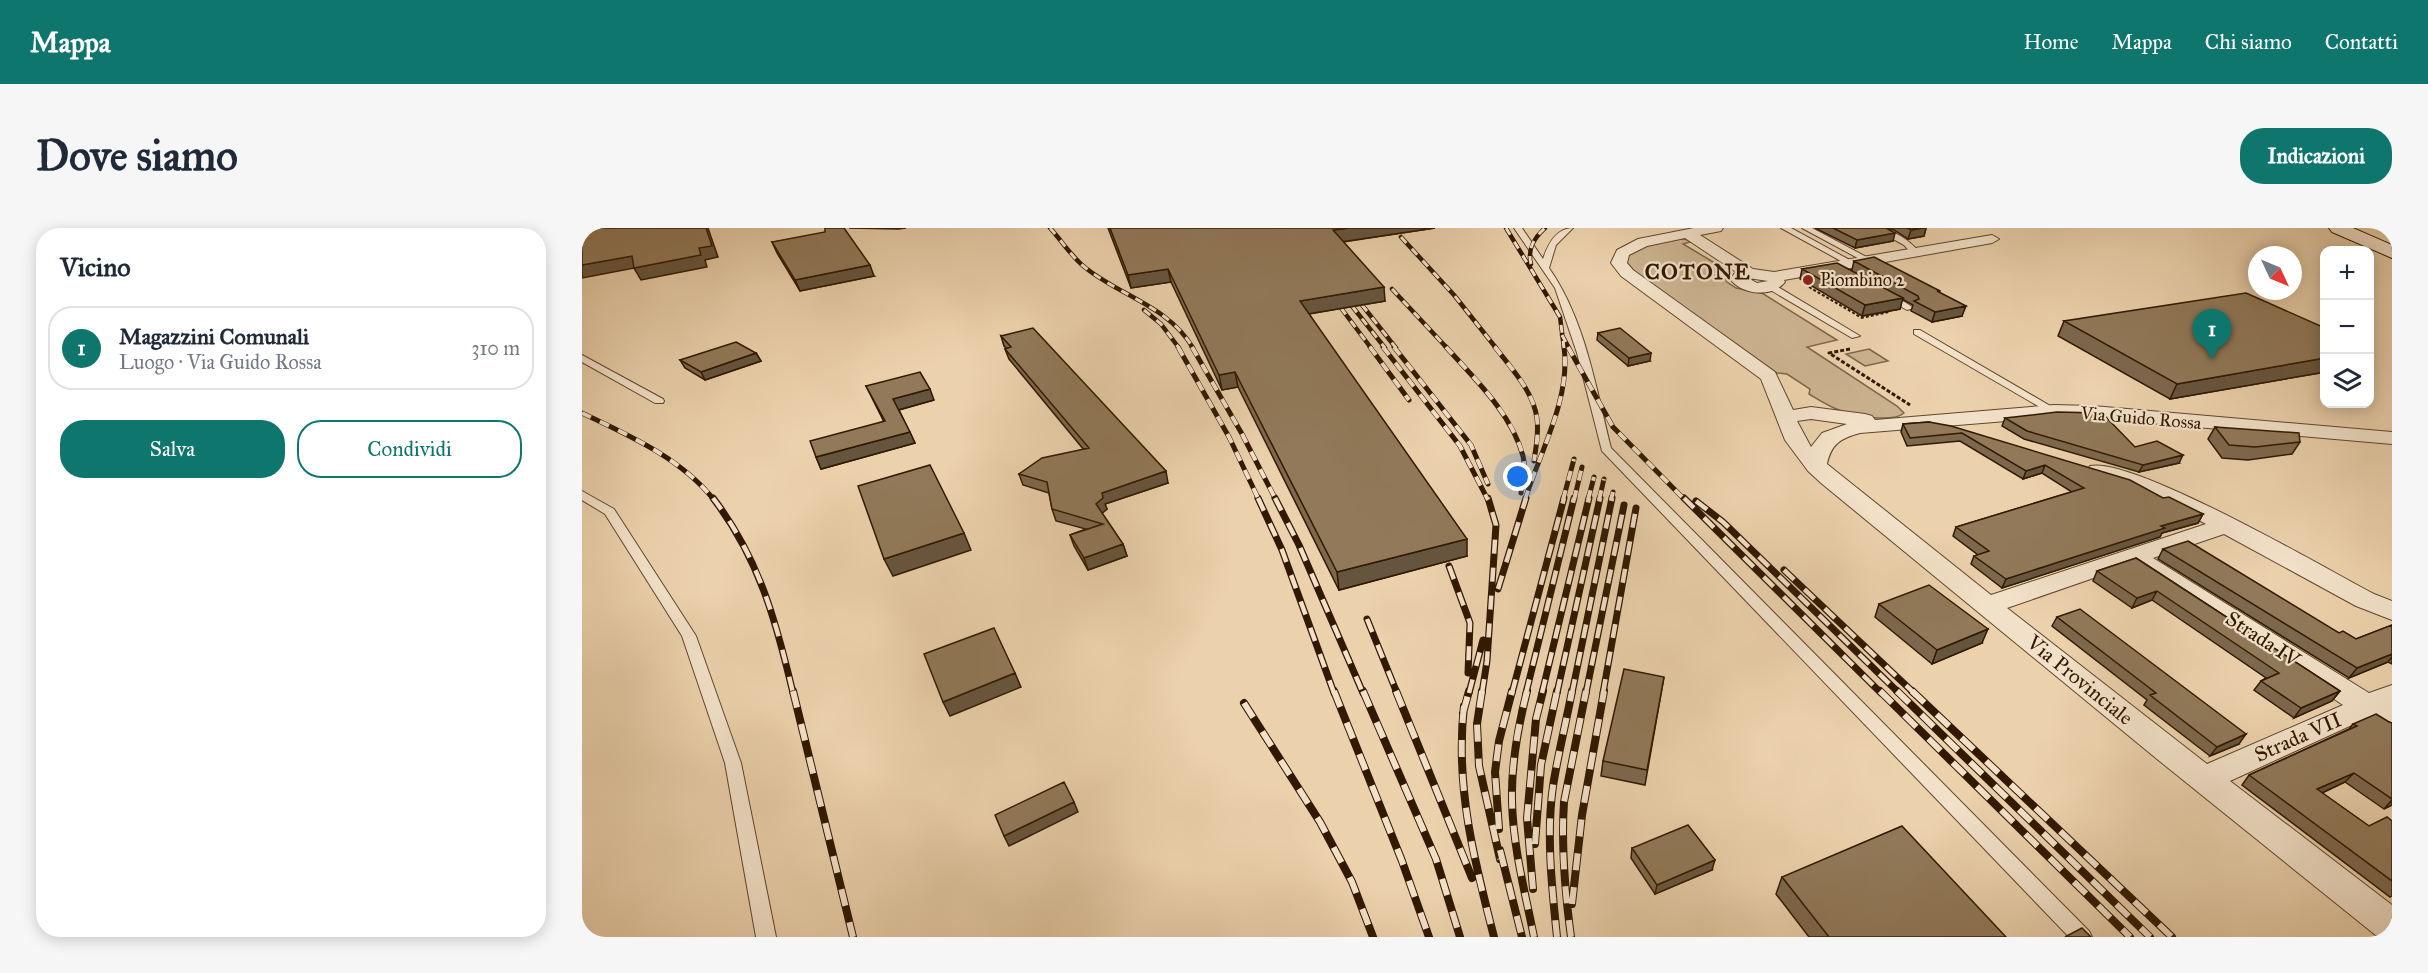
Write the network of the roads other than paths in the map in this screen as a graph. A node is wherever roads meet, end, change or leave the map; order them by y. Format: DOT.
graph roads {
  1 [pos="1518,228"];
  2 [pos="1569,228"];
  3 [pos="1716,228"];
  4 [pos="1785,228"];
  5 [pos="1806,228"];
  6 [pos="1877,228"];
  7 [pos="2338,228"];
  8 [pos="2354,228"];
  9 [pos="2363,228"];
  10 [pos="1686,233"];
  11 [pos="1992,239"];
  12 [pos="2392,244"];
  13 [pos="2392,252"];
  14 [pos="1916,253"];
  15 [pos="1870,261"];
  16 [pos="1545,268"];
  17 [pos="1844,268"];
  18 [pos="1772,282"];
  19 [pos="1882,293"];
  20 [pos="1910,308"];
  21 [pos="1917,332"];
  22 [pos="1855,336"];
  23 [pos="582,358"];
  24 [pos="1767,376"];
  25 [pos="659,401"];
  26 [pos="2054,411"];
  27 [pos="1786,417"];
  28 [pos="1946,420"];
  29 [pos="1853,422"];
  30 [pos="2392,438"];
  31 [pos="1992,440"];
  32 [pos="2080,465"];
  33 [pos="1816,466"];
  34 [pos="582,495"];
  35 [pos="2226,525"];
  36 [pos="2133,556"];
  37 [pos="1988,605"];
  38 [pos="2392,611"];
  39 [pos="2380,701"];
  40 [pos="2392,722"];
  41 [pos="2204,779"];
  42 [pos="2392,926"];
  43 [pos="766,937"];
  44 [pos="2082,937"];
  1 -- 16 [label="lane"];
  2 -- 16 [label="lane"];
  3 -- 10 [label="street"];
  4 -- 17 [label="lane"];
  5 -- 15 [label="lane"];
  6 -- 14 [label="lane"];
  7 -- 13 [label="main road"];
  8 -- 12 [label="main road"];
  9 -- 12 [label="main road"];
  10 -- 18 [label="street"];
  10 -- 24 [label="street, Via Guido Rossa"];
  11 -- 14 [label="street"];
  14 -- 15 [label="street"];
  15 -- 17 [label="street"];
  16 -- 44 [label="lane"];
  17 -- 18 [label="street"];
  18 -- 22 [label="lane"];
  19 -- 20 [label="lane"];
  21 -- 26 [label="lane"];
  23 -- 25 [label="lane"];
  24 -- 27 [label="street, Via Provinciale"];
  24 -- 29 [label="street, Via Guido Rossa"];
  26 -- 28 [label="street, Via Guido Rossa"];
  26 -- 30 [label="street, Via Guido Rossa"];
  27 -- 29 [label="street, Via Guido Rossa"];
  27 -- 33 [label="street, Via Provinciale"];
  28 -- 29 [label="street, Via Guido Rossa"];
  28 -- 31 [label="street"];
  29 -- 33 [label="street, Via Guido Rossa"];
  32 -- 35 [label="street"];
  33 -- 37 [label="street, Via Provinciale"];
  34 -- 43 [label="lane"];
  35 -- 36 [label="street"];
  35 -- 38 [label="street"];
  36 -- 37 [label="street"];
  36 -- 39 [label="street, Strada IV"];
  37 -- 41 [label="street, Via Provinciale"];
  39 -- 40 [label="street, Strada IV"];
  39 -- 41 [label="street, Strada VII"];
  41 -- 42 [label="street, Via Provinciale"];
}
